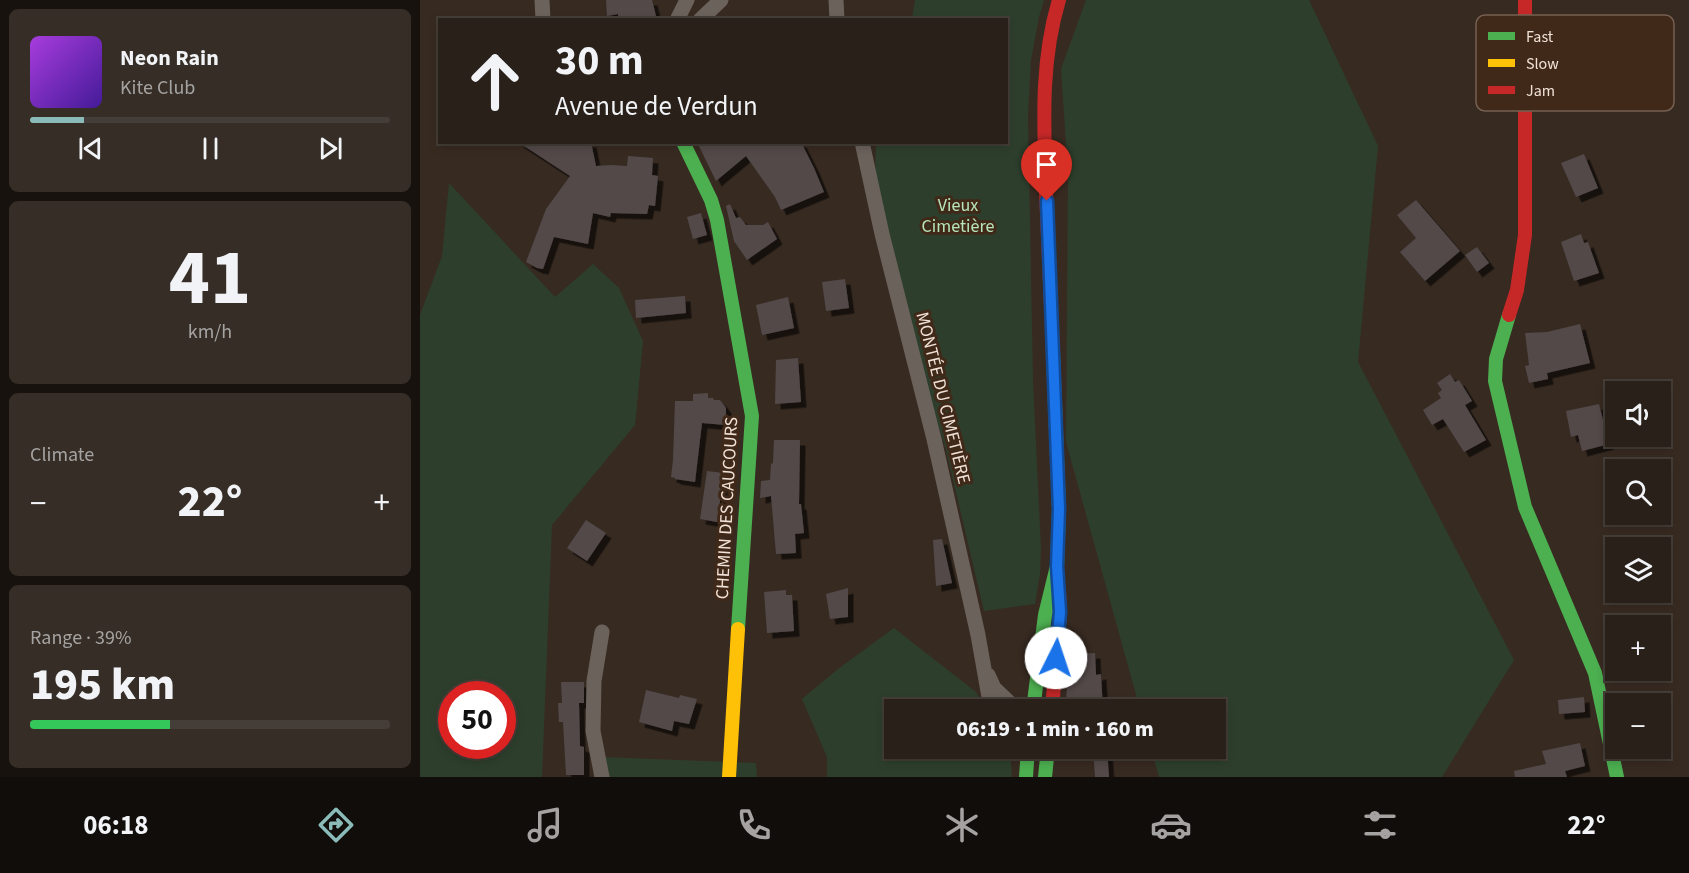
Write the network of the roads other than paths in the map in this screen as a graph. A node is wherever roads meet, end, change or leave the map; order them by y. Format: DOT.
graph roads {
  1 [pos="542,0"];
  2 [pos="687,0"];
  3 [pos="722,0"];
  4 [pos="836,0"];
  5 [pos="1059,0"];
  6 [pos="1525,0"];
  7 [pos="1525,15"];
  8 [pos="543,18"];
  9 [pos="677,18"];
  10 [pos="702,18"];
  11 [pos="837,18"];
  12 [pos="1526,111"];
  13 [pos="684,144"];
  14 [pos="862,144"];
  15 [pos="1057,566"];
  16 [pos="602,632"];
  17 [pos="983,664"];
  18 [pos="1055,681"];
  19 [pos="989,699"];
  20 [pos="1006,699"];
  21 [pos="1034,699"];
  22 [pos="1048,699"];
  23 [pos="1053,699"];
  24 [pos="1027,759"];
  25 [pos="1038,759"];
  26 [pos="1047,759"];
  27 [pos="602,777"];
  28 [pos="729,777"];
  29 [pos="1026,777"];
  30 [pos="1039,777"];
  31 [pos="1045,777"];
  32 [pos="1617,777"];
  1 -- 8 [label="street"];
  2 -- 9 [label="street"];
  3 -- 10 [label="street"];
  4 -- 11 [label="street"];
  5 -- 15 [label="street"];
  6 -- 7 [label="street"];
  12 -- 32 [label="street"];
  13 -- 28 [label="street, CHEMIN DES CAUCOURS"];
  14 -- 17 [label="street, MONTÉE DU CIMETIÈRE"];
  15 -- 18 [label="street"];
  15 -- 21 [label="street"];
  16 -- 27 [label="street"];
  17 -- 19 [label="street, MONTÉE DU CIMETIÈRE"];
  17 -- 20 [label="street, MONTÉE DU CIMETIÈRE"];
  18 -- 22 [label="street"];
  18 -- 23 [label="street"];
  24 -- 29 [label="street"];
  25 -- 30 [label="street"];
  26 -- 31 [label="street"];
}
